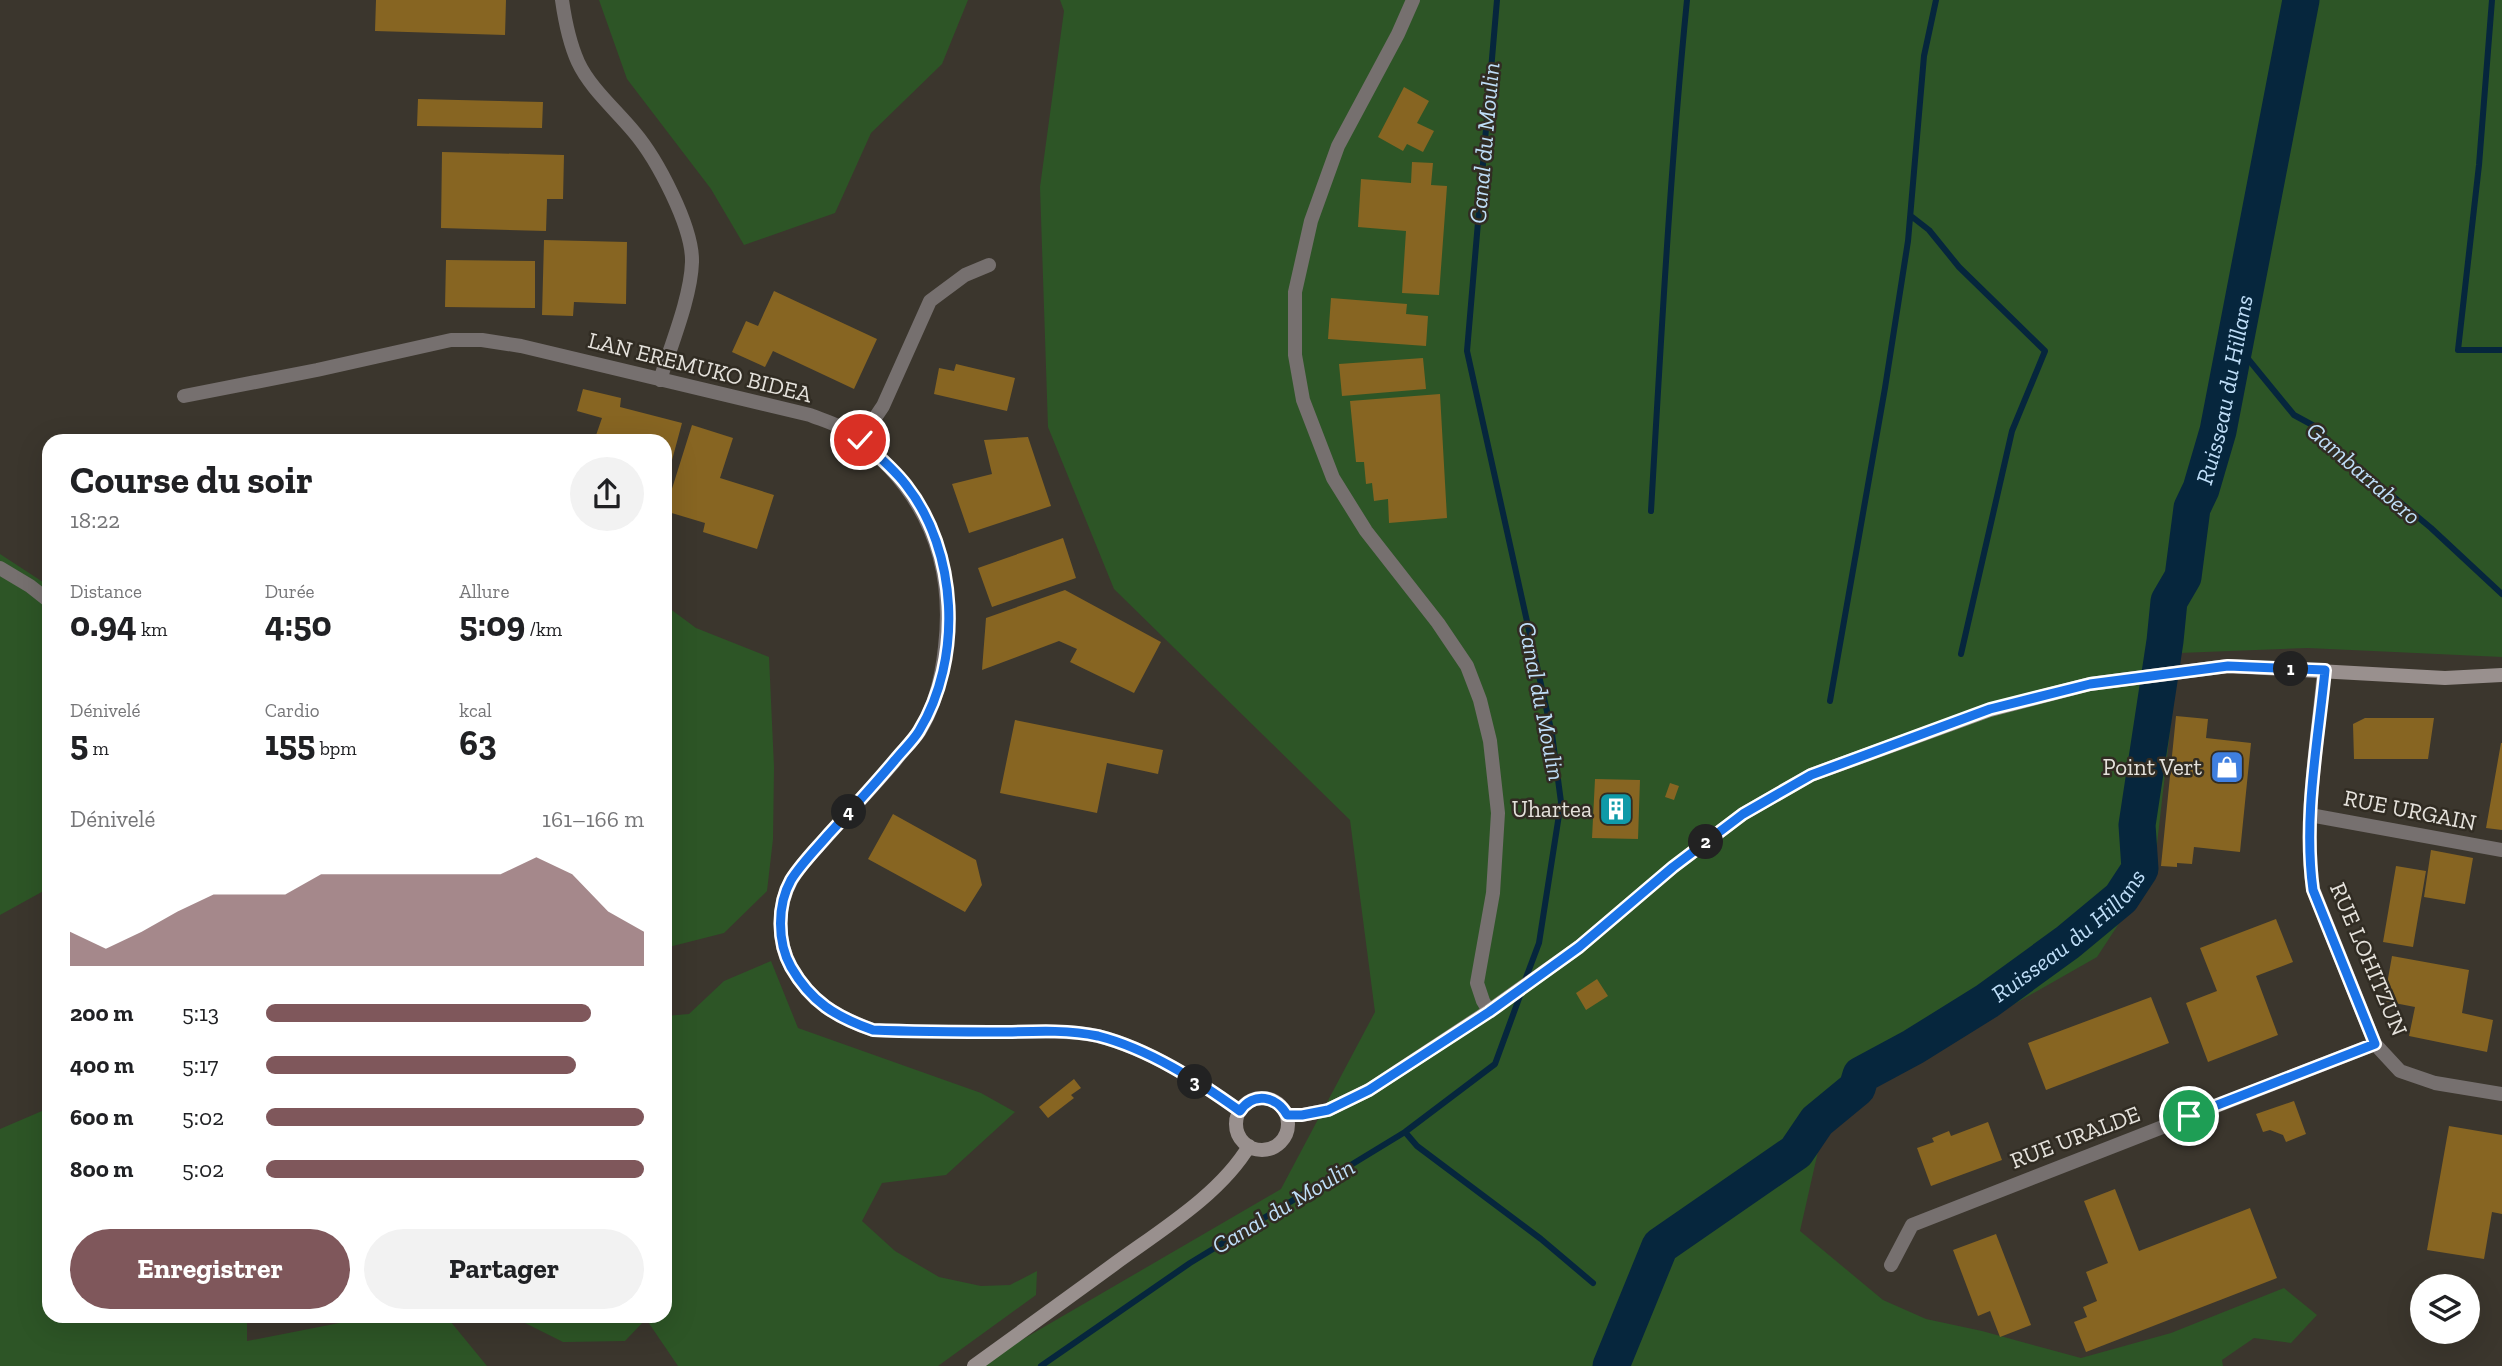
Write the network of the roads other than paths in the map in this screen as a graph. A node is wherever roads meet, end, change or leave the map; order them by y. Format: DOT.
graph roads {
  1 [pos="562,0"];
  2 [pos="1413,0"];
  3 [pos="989,265"];
  4 [pos="660,380"];
  5 [pos="184,396"];
  6 [pos="860,440"];
  7 [pos="0,568"];
  8 [pos="42,595"];
  9 [pos="2325,670"];
  10 [pos="2502,675"];
  11 [pos="2310,815"];
  12 [pos="2502,850"];
  13 [pos="1489,1012"];
  14 [pos="2375,1044"];
  15 [pos="2502,1094"];
  16 [pos="1240,1111"];
  17 [pos="1287,1115"];
  18 [pos="1249,1146"];
  19 [pos="1891,1265"];
  20 [pos="974,1366"];
  1 -- 4 [label="street"];
  2 -- 13 [label="street"];
  3 -- 6 [label="street"];
  4 -- 5 [label="street, LAN EREMUKO BIDEA"];
  4 -- 6 [label="street, LAN EREMUKO BIDEA"];
  6 -- 16 [label="street, LAN EREMUKO BIDEA"];
  7 -- 8 [label="street"];
  9 -- 10 [label="street"];
  9 -- 11 [label="street, RUE LOHITZUN"];
  9 -- 13 [label="street"];
  11 -- 12 [label="street, RUE URGAIN"];
  11 -- 14 [label="street, RUE LOHITZUN"];
  13 -- 17 [label="street"];
  14 -- 15 [label="street, RUE LOHITZUN"];
  14 -- 19 [label="street, RUE URALDE"];
  16 -- 17 [label="street"];
  16 -- 18 [label="street"];
  17 -- 18 [label="street"];
  18 -- 20 [label="street"];
}
